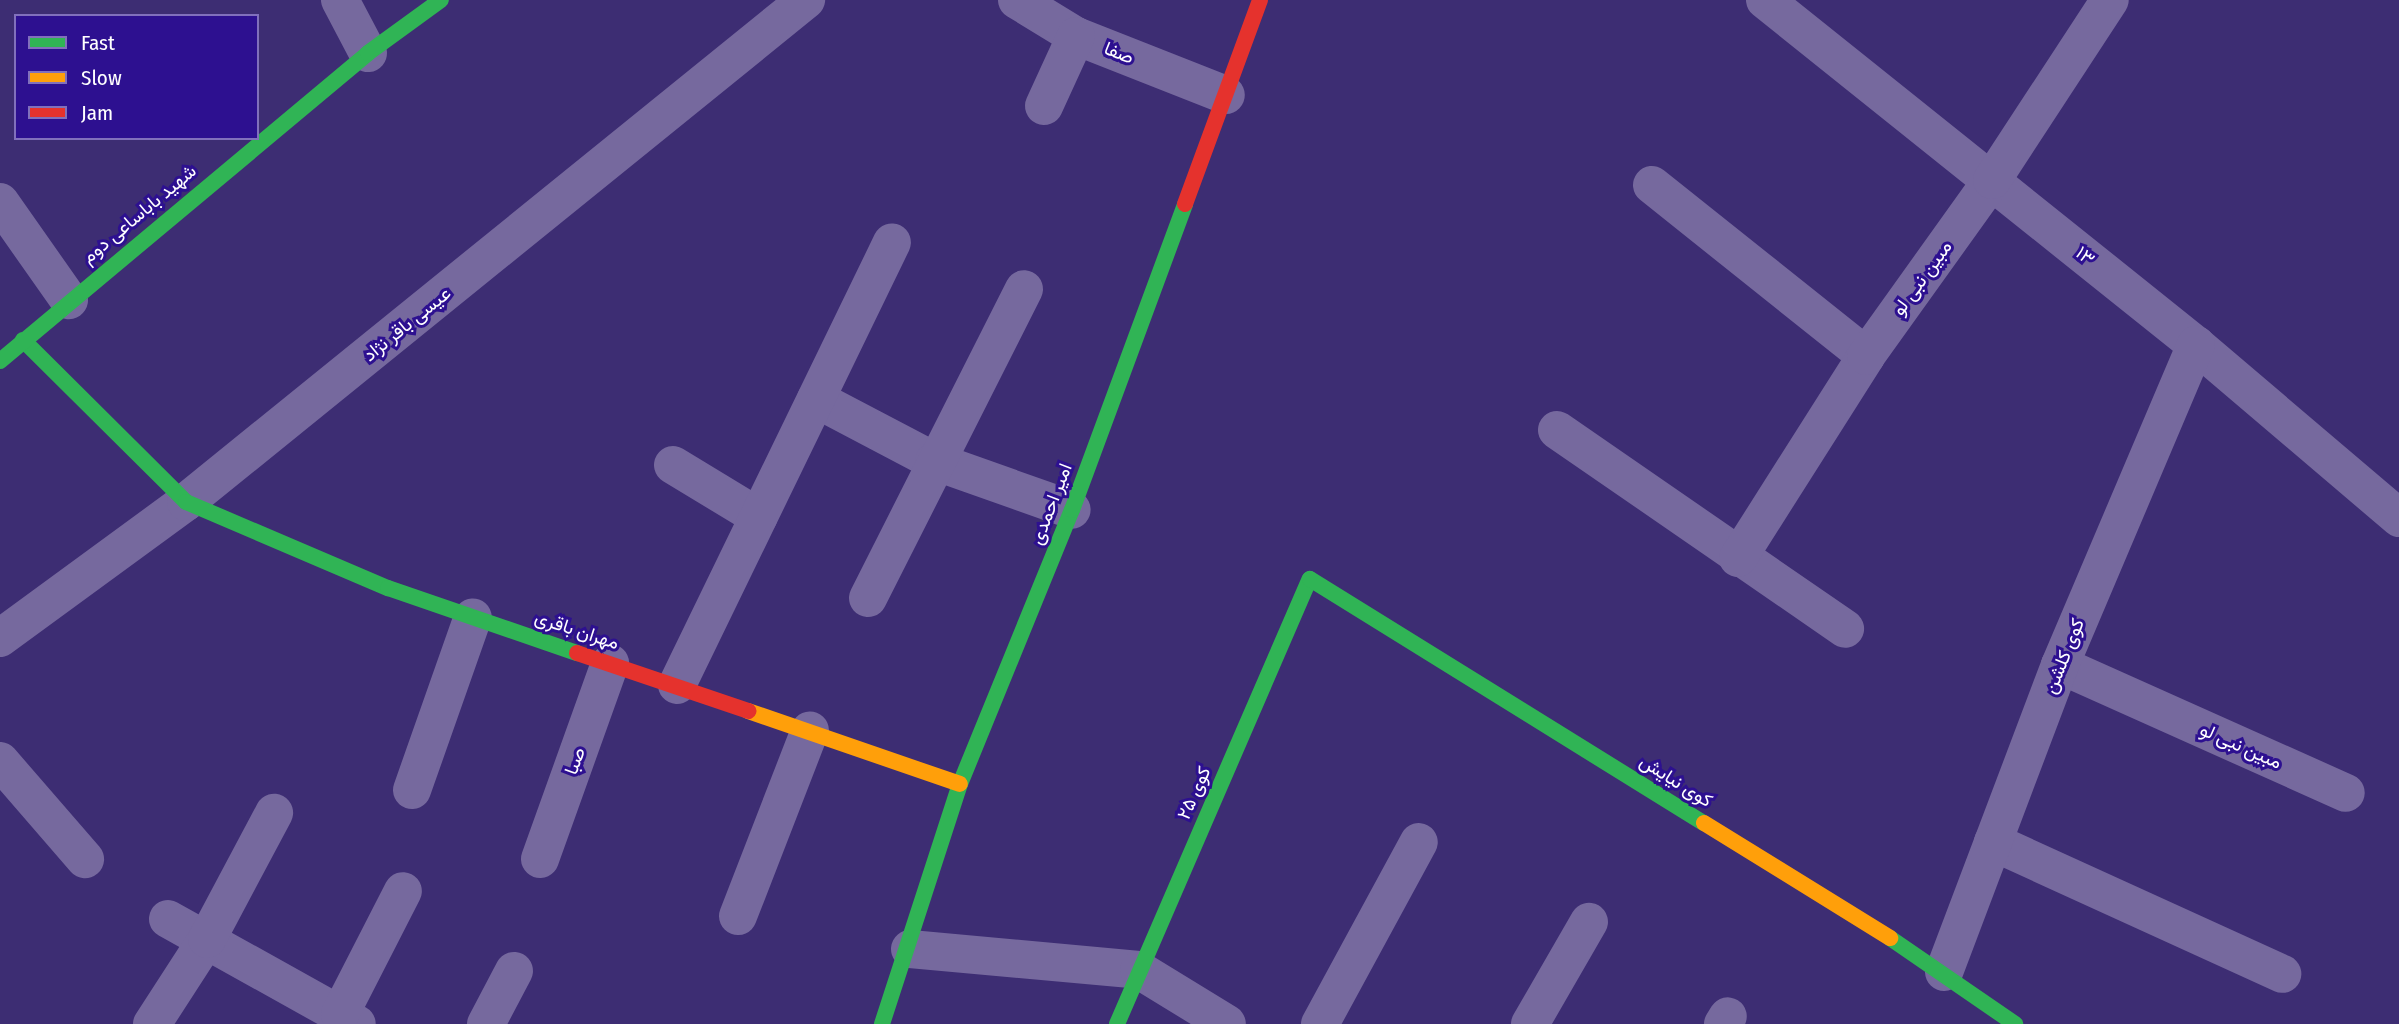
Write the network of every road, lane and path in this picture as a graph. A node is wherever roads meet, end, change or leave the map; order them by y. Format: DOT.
graph roads {
  1 [pos="340,0"];
  2 [pos="441,0"];
  3 [pos="806,0"];
  4 [pos="1017,0"];
  5 [pos="1260,0"];
  6 [pos="1765,0"];
  7 [pos="2109,0"];
  8 [pos="1076,36"];
  9 [pos="368,52"];
  10 [pos="1226,95"];
  11 [pos="1044,106"];
  12 [pos="1992,180"];
  13 [pos="1652,185"];
  14 [pos="0,202"];
  15 [pos="892,242"];
  16 [pos="1024,289"];
  17 [pos="69,300"];
  18 [pos="23,340"];
  19 [pos="2196,345"];
  20 [pos="1866,356"];
  21 [pos="0,361"];
  22 [pos="816,399"];
  23 [pos="1558,430"];
  24 [pos="933,461"];
  25 [pos="673,465"];
  26 [pos="186,502"];
  27 [pos="1072,510"];
  28 [pos="759,517"];
  29 [pos="2399,518"];
  30 [pos="1738,558"];
  31 [pos="1311,579"];
  32 [pos="868,598"];
  33 [pos="473,617"];
  34 [pos="1844,629"];
  35 [pos="0,638"];
  36 [pos="610,663"];
  37 [pos="2060,664"];
  38 [pos="677,685"];
  39 [pos="810,730"];
  40 [pos="0,761"];
  41 [pos="960,785"];
  42 [pos="412,790"];
  43 [pos="2346,793"];
  44 [pos="274,813"];
  45 [pos="1419,842"];
  46 [pos="1993,842"];
  47 [pos="85,859"];
  48 [pos="540,859"];
  49 [pos="403,891"];
  50 [pos="738,916"];
  51 [pos="168,919"];
  52 [pos="1589,922"];
  53 [pos="207,939"];
  54 [pos="910,948"];
  55 [pos="1139,970"];
  56 [pos="514,971"];
  57 [pos="1944,972"];
  58 [pos="2282,975"];
  59 [pos="348,1019"];
  60 [pos="152,1024"];
  61 [pos="486,1024"];
  62 [pos="882,1024"];
  63 [pos="1117,1024"];
  64 [pos="1227,1024"];
  65 [pos="1320,1024"];
  66 [pos="1530,1024"];
  67 [pos="2015,1024"];
  1 -- 9 [label="street"];
  2 -- 9 [label="street, شهید باباساعی دوم"];
  3 -- 26 [label="street, عیسی باقر نژاد"];
  4 -- 8 [label="street, صفا"];
  5 -- 10 [label="street, امیر احمدی"];
  6 -- 12 [label="street, ۱۳"];
  7 -- 12 [label="street, مبین نبی لو"];
  8 -- 10 [label="street, صفا"];
  8 -- 11 [label="street"];
  9 -- 17 [label="street, شهید باباساعی دوم"];
  10 -- 27 [label="street, امیر احمدی"];
  12 -- 19 [label="street, ۱۳"];
  12 -- 20 [label="street, مبین نبی لو"];
  13 -- 20 [label="street"];
  14 -- 17 [label="street"];
  15 -- 22 [label="street"];
  16 -- 24 [label="street"];
  17 -- 18 [label="street, شهید باباساعی دوم"];
  18 -- 21 [label="street, شهید باباساعی دوم"];
  18 -- 26 [label="street"];
  19 -- 29 [label="street, ۱۳"];
  19 -- 37 [label="street, کوی کلشن"];
  20 -- 30 [label="street, مبین نبی لو"];
  22 -- 24 [label="street"];
  22 -- 28 [label="street"];
  23 -- 30 [label="street"];
  24 -- 27 [label="street"];
  24 -- 32 [label="street"];
  25 -- 28 [label="street"];
  26 -- 33 [label="street, مهران باقری"];
  26 -- 35 [label="street, عیسی باقر نژاد"];
  27 -- 41 [label="street, امیر احمدی"];
  28 -- 38 [label="street"];
  30 -- 34 [label="street"];
  31 -- 55 [label="street, کوی ۲۵"];
  31 -- 57 [label="street, کوی نیایش"];
  33 -- 36 [label="street, مهران باقری"];
  33 -- 42 [label="street"];
  36 -- 38 [label="street, مهران باقری"];
  36 -- 48 [label="street, صبا"];
  37 -- 43 [label="street, مبین نبی لو"];
  37 -- 46 [label="street, کوی کلشن"];
  38 -- 39 [label="street, مهران باقری"];
  39 -- 41 [label="street, مهران باقری"];
  39 -- 50 [label="street"];
  40 -- 47 [label="street"];
  41 -- 54 [label="street, امیر احمدی"];
  44 -- 53 [label="street"];
  45 -- 65 [label="street"];
  46 -- 57 [label="street, کوی کلشن"];
  46 -- 58 [label="street"];
  49 -- 59 [label="street"];
  51 -- 53 [label="street"];
  52 -- 66 [label="street"];
  53 -- 59 [label="street"];
  53 -- 60 [label="street"];
  54 -- 55 [label="street"];
  54 -- 62 [label="street, امیر احمدی"];
  55 -- 63 [label="street, کوی ۲۵"];
  55 -- 64 [label="street"];
  56 -- 61 [label="street"];
  57 -- 67 [label="street, کوی نیایش"];
}
